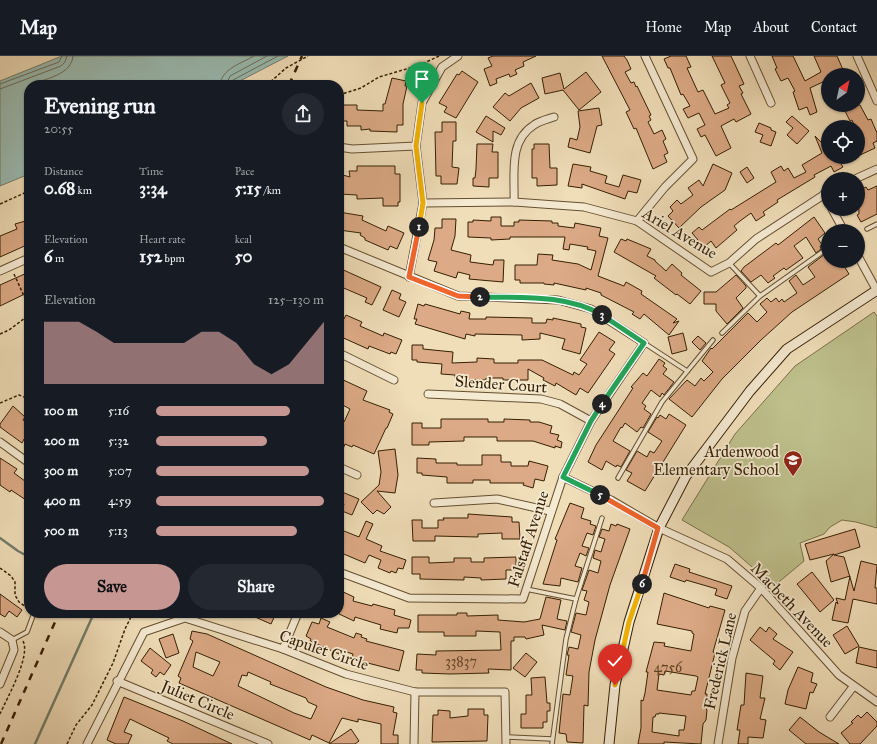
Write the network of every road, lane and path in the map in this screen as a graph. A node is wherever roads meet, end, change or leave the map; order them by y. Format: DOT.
graph roads {
  1 [pos="308,56"];
  2 [pos="438,56"];
  3 [pos="458,56"];
  4 [pos="645,56"];
  5 [pos="750,56"];
  6 [pos="857,56"];
  7 [pos="423,64"];
  8 [pos="436,75"];
  9 [pos="273,80"];
  10 [pos="344,93"];
  11 [pos="877,101"];
  12 [pos="771,103"];
  13 [pos="554,117"];
  14 [pos="416,146"];
  15 [pos="344,148"];
  16 [pos="877,168"];
  17 [pos="865,174"];
  18 [pos="24,193"];
  19 [pos="821,196"];
  20 [pos="514,202"];
  21 [pos="423,203"];
  22 [pos="0,204"];
  23 [pos="637,222"];
  24 [pos="877,224"];
  25 [pos="867,229"];
  26 [pos="344,249"];
  27 [pos="821,253"];
  28 [pos="24,260"];
  29 [pos="729,263"];
  30 [pos="11,266"];
  31 [pos="865,268"];
  32 [pos="0,271"];
  33 [pos="409,277"];
  34 [pos="877,290"];
  35 [pos="24,296"];
  36 [pos="760,296"];
  37 [pos="24,319"];
  38 [pos="722,333"];
  39 [pos="0,334"];
  40 [pos="713,340"];
  41 [pos="644,343"];
  42 [pos="344,355"];
  43 [pos="687,371"];
  44 [pos="394,380"];
  45 [pos="428,394"];
  46 [pos="24,397"];
  47 [pos="0,403"];
  48 [pos="591,421"];
  49 [pos="0,442"];
  50 [pos="24,459"];
  51 [pos="344,469"];
  52 [pos="357,475"];
  53 [pos="563,477"];
  54 [pos="618,478"];
  55 [pos="434,503"];
  56 [pos="550,511"];
  57 [pos="602,518"];
  58 [pos="658,528"];
  59 [pos="0,568"];
  60 [pos="344,574"];
  61 [pos="761,588"];
  62 [pos="526,589"];
  63 [pos="576,599"];
  64 [pos="24,606"];
  65 [pos="32,618"];
  66 [pos="130,618"];
  67 [pos="296,618"];
  68 [pos="0,632"];
  69 [pos="20,636"];
  70 [pos="13,642"];
  71 [pos="283,650"];
  72 [pos="117,681"];
  73 [pos="0,684"];
  74 [pos="853,687"];
  75 [pos="415,692"];
  76 [pos="877,702"];
  77 [pos="0,714"];
  78 [pos="830,717"];
  79 [pos="552,739"];
  80 [pos="506,740"];
  81 [pos="67,744"];
  82 [pos="87,744"];
  83 [pos="268,744"];
  84 [pos="414,744"];
  85 [pos="552,744"];
  86 [pos="609,744"];
  87 [pos="718,744"];
  1 -- 9 [label="path"];
  2 -- 7 [label="path"];
  3 -- 8 [label="street"];
  4 -- 23 [label="street"];
  5 -- 12 [label="street"];
  6 -- 11 [label="street"];
  7 -- 8 [label="path"];
  7 -- 10 [label="path"];
  8 -- 14 [label="street"];
  13 -- 20 [label="street"];
  14 -- 15 [label="street"];
  14 -- 21 [label="street"];
  16 -- 17 [label="street"];
  18 -- 22 [label="path"];
  19 -- 29 [label="street, Ariel Avenue"];
  20 -- 21 [label="street, Ariel Avenue"];
  20 -- 23 [label="street, Ariel Avenue"];
  21 -- 33 [label="street"];
  23 -- 29 [label="street, Ariel Avenue"];
  24 -- 25 [label="lane"];
  26 -- 33 [label="street"];
  27 -- 36 [label="lane"];
  28 -- 30 [label="street"];
  29 -- 36 [label="lane"];
  30 -- 32 [label="street"];
  30 -- 35 [label="path"];
  31 -- 34 [label="street"];
  33 -- 41 [label="street"];
  34 -- 58 [label="street"];
  36 -- 38 [label="lane"];
  37 -- 39 [label="path"];
  40 -- 43 [label="lane"];
  41 -- 43 [label="lane"];
  41 -- 48 [label="street, Falstaff Avenue"];
  42 -- 44 [label="street"];
  43 -- 54 [label="lane"];
  45 -- 48 [label="street, Slender Court"];
  46 -- 47 [label="path"];
  48 -- 53 [label="street, Falstaff Avenue"];
  49 -- 50 [label="street"];
  51 -- 52 [label="street"];
  53 -- 56 [label="street, Falstaff Avenue"];
  53 -- 58 [label="street, Macbeth Avenue"];
  55 -- 56 [label="street"];
  56 -- 62 [label="street, Falstaff Avenue"];
  57 -- 63 [label="lane"];
  58 -- 61 [label="street, Macbeth Avenue"];
  58 -- 86 [label="street"];
  59 -- 64 [label="path"];
  60 -- 62 [label="street, Falstaff Avenue"];
  61 -- 74 [label="street, Macbeth Avenue"];
  61 -- 87 [label="street, Frederick Lane"];
  62 -- 63 [label="lane"];
  63 -- 79 [label="lane"];
  65 -- 69 [label="lane"];
  66 -- 81 [label="path"];
  67 -- 71 [label="street"];
  68 -- 70 [label="street"];
  69 -- 70 [label="lane"];
  69 -- 77 [label="path"];
  70 -- 73 [label="street"];
  71 -- 72 [label="street, Capulet Circle"];
  71 -- 75 [label="street, Capulet Circle"];
  72 -- 82 [label="street, Capulet Circle"];
  72 -- 83 [label="street, Juliet Circle"];
  74 -- 76 [label="street, Macbeth Avenue"];
  74 -- 78 [label="street"];
  75 -- 80 [label="street, Capulet Circle"];
  75 -- 84 [label="street"];
  79 -- 80 [label="lane"];
  79 -- 85 [label="lane"];
}
